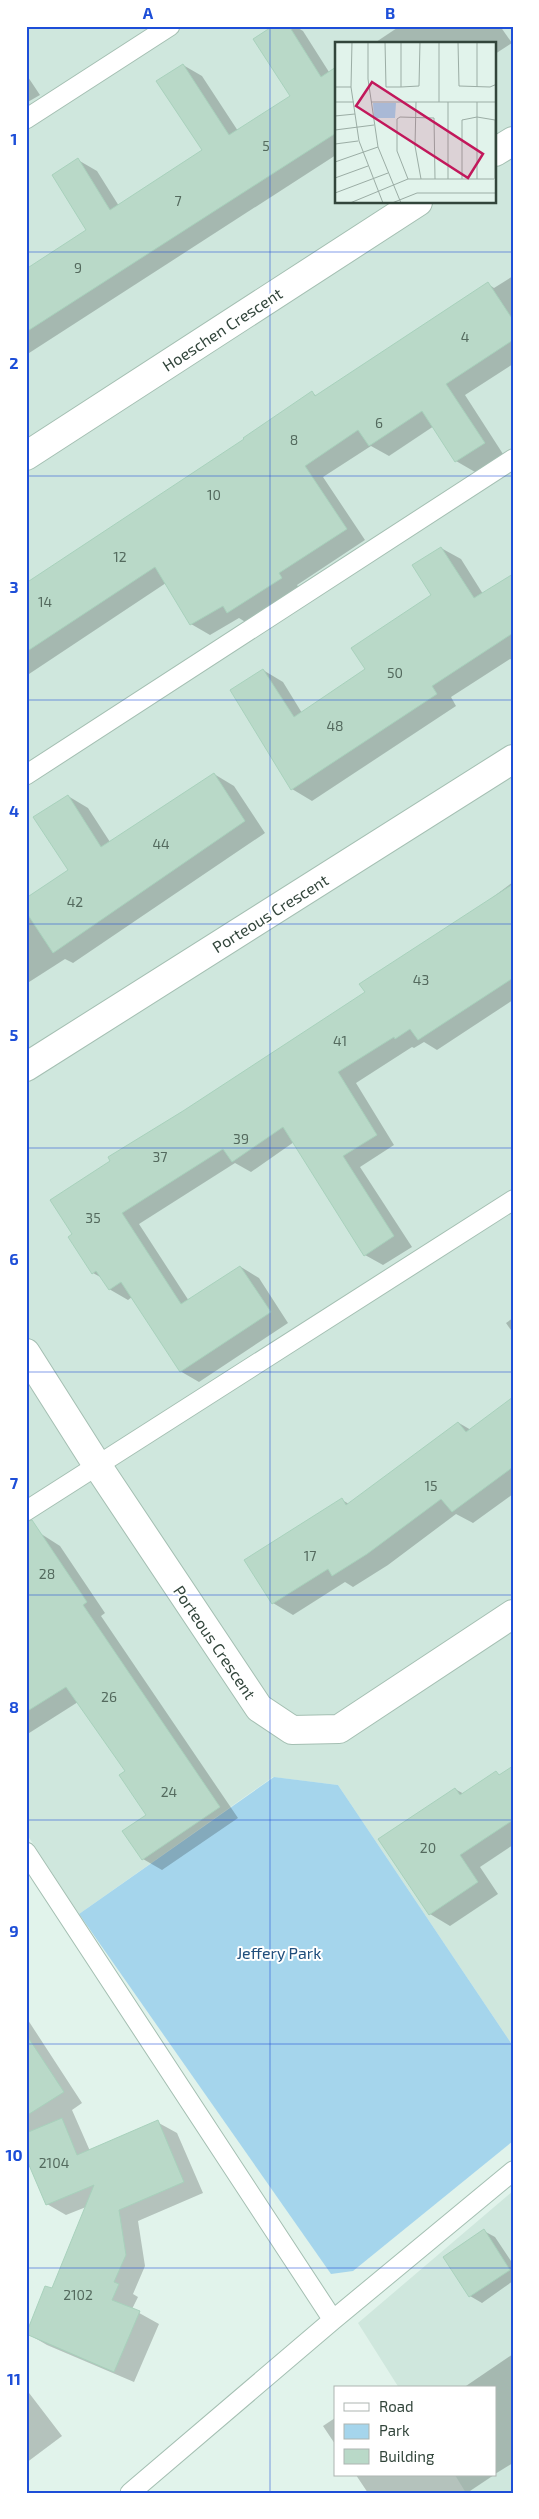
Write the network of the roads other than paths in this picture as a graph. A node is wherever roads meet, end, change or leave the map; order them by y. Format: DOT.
graph roads {
  1 [pos="170,26"];
  2 [pos="26,119"];
  3 [pos="513,141"];
  4 [pos="496,151"];
  5 [pos="415,204"];
  6 [pos="26,456"];
  7 [pos="513,459"];
  8 [pos="513,759"];
  9 [pos="26,775"];
  10 [pos="26,1067"];
  11 [pos="513,1200"];
  12 [pos="26,1353"];
  13 [pos="97,1465"];
  14 [pos="26,1511"];
  15 [pos="513,1614"];
  16 [pos="26,1852"];
  17 [pos="513,2171"];
  18 [pos="333,2320"];
  19 [pos="130,2493"];
  1 -- 2 [label="lane"];
  3 -- 4 [label="street"];
  5 -- 6 [label="street, Hoeschen Crescent"];
  7 -- 9 [label="lane"];
  8 -- 10 [label="street, Porteous Crescent"];
  11 -- 13 [label="lane"];
  12 -- 13 [label="street, Porteous Crescent"];
  13 -- 14 [label="lane"];
  13 -- 15 [label="street, Porteous Crescent"];
  16 -- 18 [label="lane"];
  17 -- 18 [label="lane"];
  18 -- 19 [label="lane"];
}
